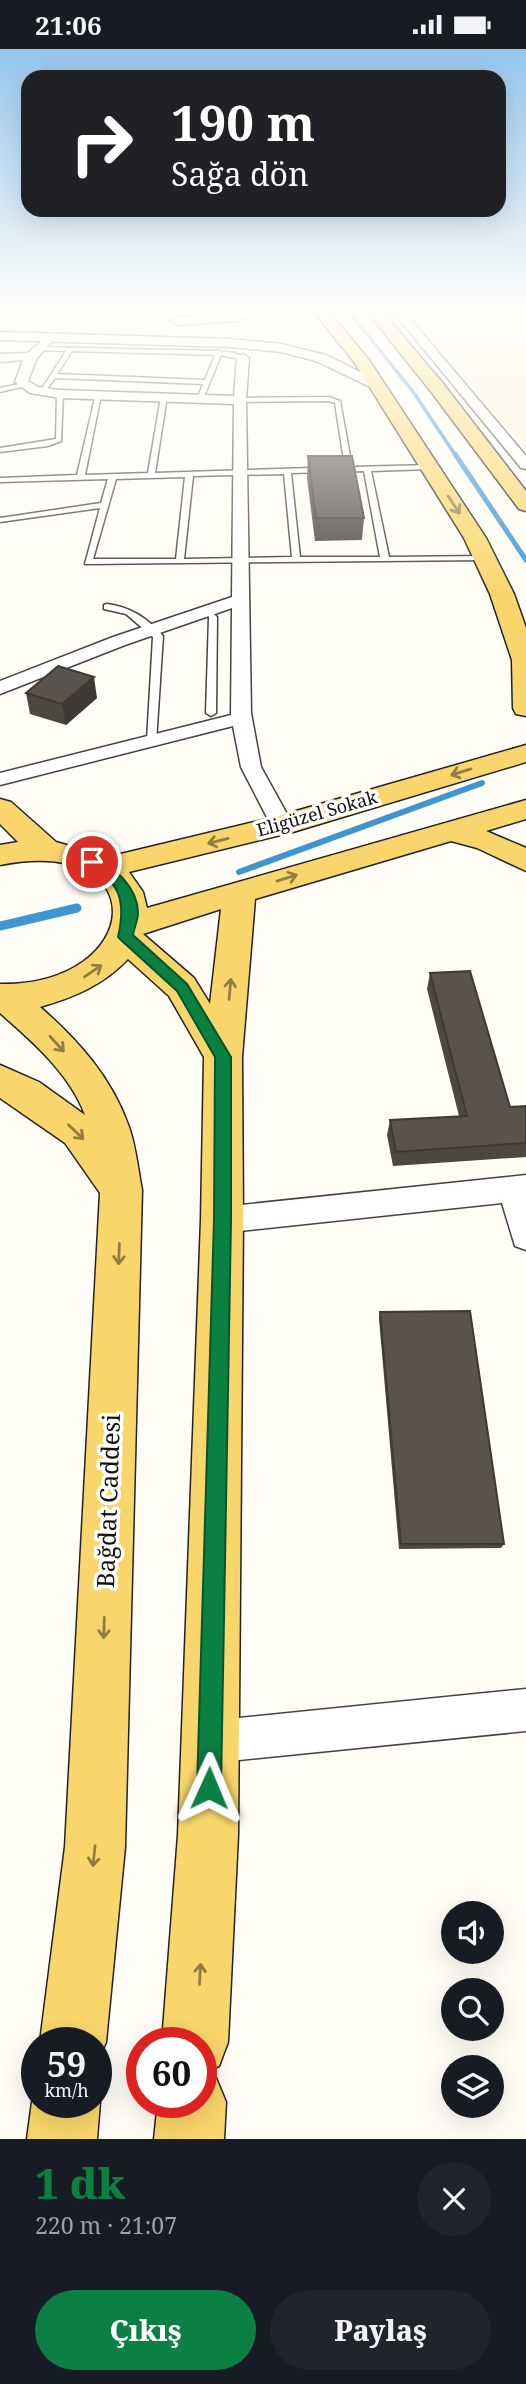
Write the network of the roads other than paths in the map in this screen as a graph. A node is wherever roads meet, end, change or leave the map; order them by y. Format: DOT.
graph roads {
  1 [pos="60,406"];
  2 [pos="96,406"];
  3 [pos="163,406"];
  4 [pos="240,406"];
  5 [pos="339,406"];
  6 [pos="390,406"];
  7 [pos="451,406"];
  8 [pos="476,406"];
  9 [pos="0,450"];
  10 [pos="526,465"];
  11 [pos="430,467"];
  12 [pos="367,468"];
  13 [pos="349,469"];
  14 [pos="287,470"];
  15 [pos="241,471"];
  16 [pos="113,475"];
  17 [pos="189,475"];
  18 [pos="81,476"];
  19 [pos="151,476"];
  20 [pos="0,480"];
  21 [pos="105,505"];
  22 [pos="526,505"];
  23 [pos="0,520"];
  24 [pos="485,558"];
  25 [pos="385,559"];
  26 [pos="296,560"];
  27 [pos="180,561"];
  28 [pos="242,561"];
  29 [pos="242,599"];
  30 [pos="107,607"];
  31 [pos="207,610"];
  32 [pos="152,630"];
  33 [pos="0,688"];
  34 [pos="526,708"];
  35 [pos="211,713"];
  36 [pos="242,718"];
  37 [pos="152,740"];
  38 [pos="526,753"];
  39 [pos="0,779"];
  40 [pos="0,809"];
  41 [pos="526,809"];
  42 [pos="282,825"];
  43 [pos="450,831"];
  44 [pos="46,850"];
  45 [pos="0,855"];
  46 [pos="526,861"];
  47 [pos="106,869"];
  48 [pos="239,893"];
  49 [pos="127,931"];
  50 [pos="3,998"];
  51 [pos="223,1057"];
  52 [pos="0,1080"];
  53 [pos="520,1189"];
  54 [pos="121,1190"];
  55 [pos="222,1220"];
  56 [pos="526,1236"];
  57 [pos="526,1710"];
  58 [pos="210,1742"];
  59 [pos="75,2027"];
  60 [pos="196,2027"];
  61 [pos="64,2118"];
  62 [pos="191,2118"];
  63 [pos="62,2139"];
  64 [pos="190,2139"];
  1 -- 9 [label="lane"];
  2 -- 18 [label="lane"];
  3 -- 19 [label="lane"];
  4 -- 15 [label="street"];
  5 -- 13 [label="lane"];
  6 -- 11 [label="main road"];
  7 -- 22 [label="main road"];
  8 -- 10 [label="street"];
  11 -- 12 [label="lane"];
  11 -- 24 [label="main road, one-way"];
  12 -- 13 [label="lane"];
  12 -- 25 [label="lane"];
  13 -- 14 [label="lane"];
  14 -- 15 [label="lane"];
  14 -- 26 [label="lane"];
  15 -- 17 [label="lane"];
  15 -- 28 [label="street"];
  16 -- 18 [label="lane"];
  16 -- 19 [label="lane"];
  16 -- 21 [label="lane"];
  17 -- 19 [label="lane"];
  17 -- 27 [label="lane"];
  18 -- 20 [label="lane"];
  21 -- 23 [label="lane"];
  21 -- 27 [label="lane"];
  24 -- 25 [label="lane"];
  24 -- 34 [label="main road"];
  25 -- 26 [label="lane"];
  26 -- 28 [label="lane"];
  27 -- 28 [label="lane"];
  28 -- 29 [label="street"];
  29 -- 31 [label="street"];
  29 -- 36 [label="street"];
  30 -- 32 [label="lane"];
  31 -- 32 [label="street"];
  31 -- 35 [label="lane"];
  32 -- 33 [label="street"];
  32 -- 37 [label="lane"];
  36 -- 37 [label="street"];
  36 -- 42 [label="street"];
  37 -- 39 [label="street"];
  38 -- 42 [label="main road, Eligüzel Sokak, one-way"];
  40 -- 44 [label="main road"];
  41 -- 43 [label="main road"];
  42 -- 47 [label="main road, Eligüzel Sokak, one-way"];
  43 -- 46 [label="main road"];
  48 -- 43 [label="main road, one-way"];
  44 -- 45 [label="main road"];
  44 -- 47 [label="main road"];
  47 -- 49 [label="main road"];
  48 -- 49 [label="main road"];
  51 -- 48 [label="main road, one-way"];
  50 -- 49 [label="main road, one-way"];
  49 -- 51 [label="main road"];
  50 -- 54 [label="main road, Bağdat Caddesi, one-way"];
  51 -- 55 [label="main road"];
  52 -- 54 [label="main road, one-way"];
  53 -- 55 [label="street"];
  53 -- 56 [label="street"];
  54 -- 59 [label="main road, Bağdat Caddesi, one-way"];
  55 -- 58 [label="main road"];
  57 -- 58 [label="street"];
  60 -- 58 [label="main road, one-way"];
  61 -- 63 [label="main road"];
  62 -- 64 [label="main road"];
}
